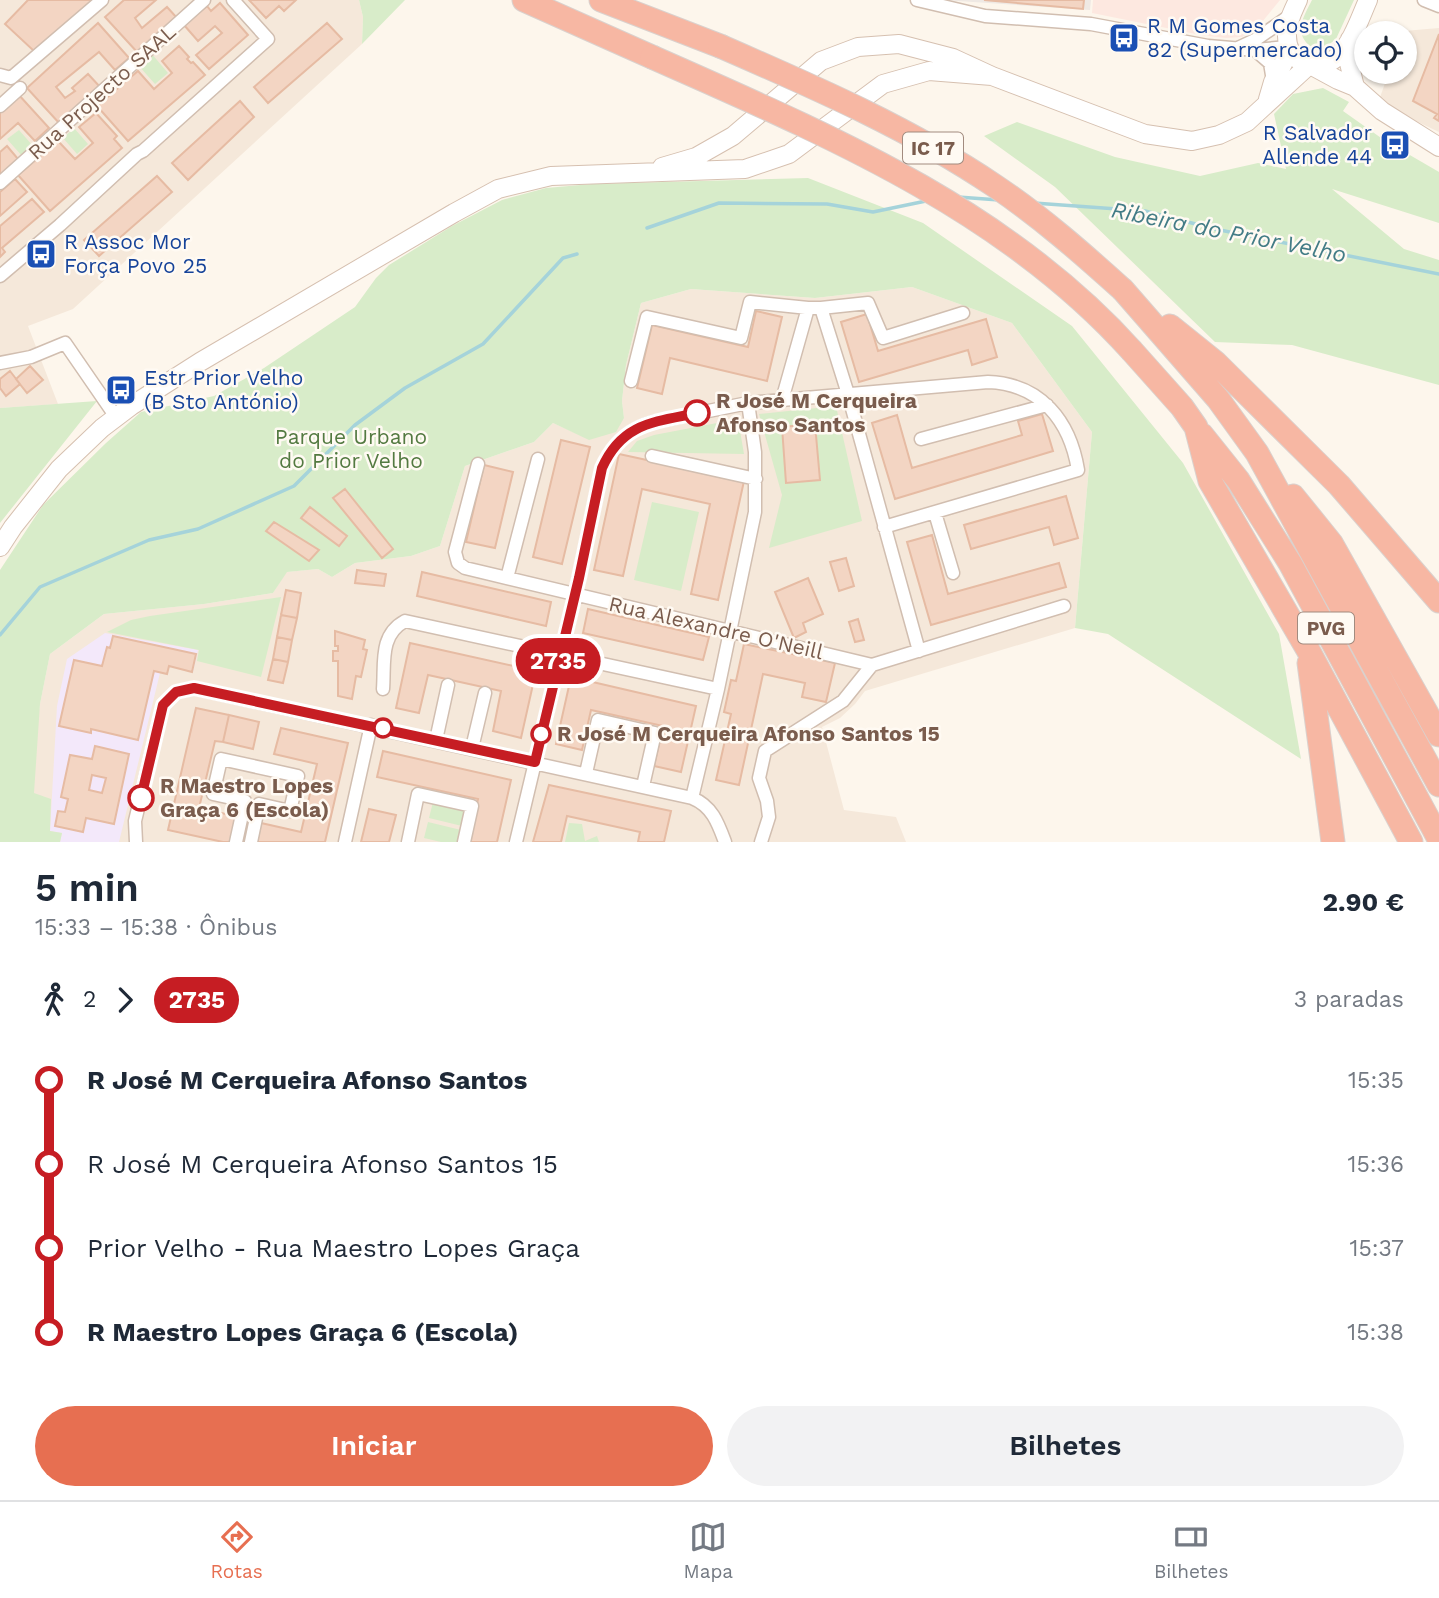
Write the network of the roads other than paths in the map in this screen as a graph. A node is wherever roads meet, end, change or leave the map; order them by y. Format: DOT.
graph roads {
  1 [pos="102,0"];
  2 [pos="204,0"];
  3 [pos="233,0"];
  4 [pos="524,0"];
  5 [pos="601,0"];
  6 [pos="917,0"];
  7 [pos="1368,0"];
  8 [pos="1423,0"];
  9 [pos="1439,6"];
  10 [pos="1295,7"];
  11 [pos="1350,39"];
  12 [pos="1238,48"];
  13 [pos="1289,49"];
  14 [pos="1255,50"];
  15 [pos="1311,66"];
  16 [pos="0,75"];
  17 [pos="992,76"];
  18 [pos="1273,82"];
  19 [pos="1355,87"];
  20 [pos="20,88"];
  21 [pos="1267,102"];
  22 [pos="0,106"];
  23 [pos="1439,147"];
  24 [pos="649,171"];
  25 [pos="0,183"];
  26 [pos="0,276"];
  27 [pos="1123,290"];
  28 [pos="814,309"];
  29 [pos="963,313"];
  30 [pos="0,363"];
  31 [pos="631,381"];
  32 [pos="848,394"];
  33 [pos="782,400"];
  34 [pos="748,403"];
  35 [pos="1047,405"];
  36 [pos="116,417"];
  37 [pos="1196,427"];
  38 [pos="921,439"];
  39 [pos="1257,453"];
  40 [pos="652,456"];
  41 [pos="538,459"];
  42 [pos="478,464"];
  43 [pos="756,479"];
  44 [pos="935,513"];
  45 [pos="884,527"];
  46 [pos="0,547"];
  47 [pos="953,573"];
  48 [pos="507,578"];
  49 [pos="574,594"];
  50 [pos="1439,601"];
  51 [pos="1064,606"];
  52 [pos="731,631"];
  53 [pos="1308,650"];
  54 [pos="919,651"];
  55 [pos="560,654"];
  56 [pos="872,665"];
  57 [pos="448,685"];
  58 [pos="383,689"];
  59 [pos="718,689"];
  60 [pos="485,693"];
  61 [pos="371,725"];
  62 [pos="1439,734"];
  63 [pos="436,740"];
  64 [pos="472,748"];
  65 [pos="535,762"];
  66 [pos="586,773"];
  67 [pos="1439,785"];
  68 [pos="643,786"];
  69 [pos="692,798"];
  70 [pos="245,801"];
  71 [pos="259,804"];
  72 [pos="1439,839"];
  73 [pos="139,841"];
  74 [pos="236,842"];
  75 [pos="251,842"];
  76 [pos="345,842"];
  77 [pos="408,842"];
  78 [pos="464,842"];
  79 [pos="516,842"];
  80 [pos="724,842"];
  81 [pos="761,842"];
  82 [pos="1333,842"];
  83 [pos="1411,842"];
  1 -- 16 [label="street"];
  2 -- 25 [label="street, Rua Projecto SAAL"];
  3 -- 26 [label="street"];
  4 -- 37 [label="highway, IC 17, bridge"];
  5 -- 27 [label="highway, IC 17, bridge"];
  6 -- 12 [label="street"];
  7 -- 11 [label="street"];
  8 -- 9 [label="street"];
  10 -- 12 [label="street"];
  10 -- 13 [label="street"];
  11 -- 15 [label="street"];
  11 -- 19 [label="street"];
  12 -- 14 [label="street"];
  13 -- 14 [label="street"];
  13 -- 15 [label="street"];
  13 -- 18 [label="street"];
  14 -- 18 [label="street"];
  15 -- 19 [label="street"];
  15 -- 21 [label="street"];
  17 -- 21 [label="street"];
  17 -- 24 [label="street"];
  17 -- 24 [label="street"];
  18 -- 21 [label="street"];
  19 -- 23 [label="street"];
  20 -- 22 [label="street"];
  24 -- 36 [label="street"];
  27 -- 39 [label="highway, PVG"];
  27 -- 50 [label="highway"];
  28 -- 29 [label="street"];
  28 -- 31 [label="street"];
  28 -- 32 [label="street"];
  28 -- 33 [label="street"];
  30 -- 36 [label="street"];
  32 -- 33 [label="street"];
  32 -- 35 [label="street"];
  32 -- 45 [label="street"];
  33 -- 34 [label="street"];
  34 -- 43 [label="street"];
  34 -- 49 [label="street"];
  35 -- 38 [label="street"];
  35 -- 44 [label="street"];
  36 -- 46 [label="street"];
  37 -- 53 [label="highway"];
  37 -- 72 [label="highway, PVG"];
  39 -- 62 [label="highway"];
  39 -- 67 [label="highway, PVG"];
  40 -- 43 [label="street"];
  41 -- 48 [label="street"];
  42 -- 48 [label="street, Rua Alexandre O'Neill"];
  43 -- 52 [label="street"];
  44 -- 45 [label="street"];
  44 -- 47 [label="street"];
  45 -- 54 [label="street"];
  48 -- 49 [label="street, Rua Alexandre O'Neill"];
  49 -- 52 [label="street, Rua Alexandre O'Neill"];
  49 -- 55 [label="street"];
  51 -- 54 [label="street"];
  52 -- 56 [label="street, Rua Alexandre O'Neill"];
  52 -- 59 [label="street"];
  53 -- 82 [label="highway"];
  53 -- 83 [label="highway"];
  54 -- 56 [label="street"];
  55 -- 58 [label="street"];
  55 -- 59 [label="street"];
  55 -- 65 [label="street"];
  56 -- 81 [label="street"];
  57 -- 63 [label="street"];
  59 -- 69 [label="street"];
  60 -- 64 [label="street"];
  61 -- 63 [label="street"];
  61 -- 73 [label="street"];
  61 -- 76 [label="street"];
  63 -- 64 [label="street"];
  64 -- 65 [label="street"];
  65 -- 66 [label="street"];
  65 -- 79 [label="street"];
  66 -- 68 [label="street"];
  66 -- 68 [label="street"];
  68 -- 69 [label="street"];
  69 -- 80 [label="street"];
  70 -- 71 [label="street"];
  70 -- 71 [label="street"];
  70 -- 74 [label="street"];
  71 -- 75 [label="street"];
  77 -- 78 [label="street"];
}
